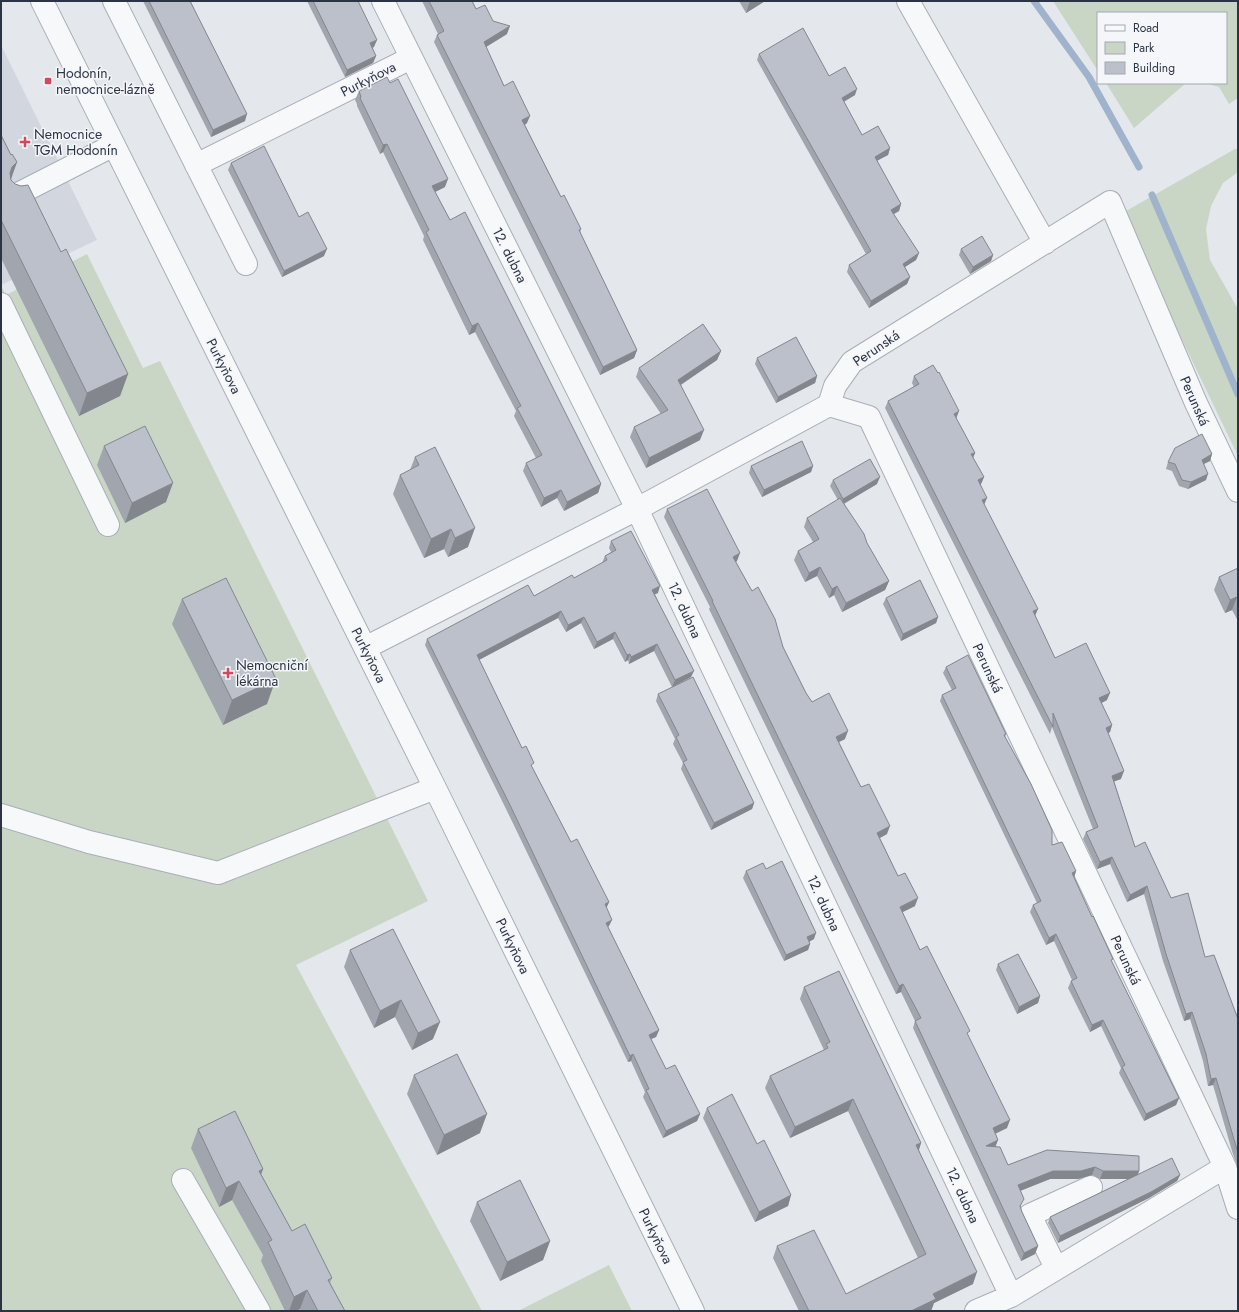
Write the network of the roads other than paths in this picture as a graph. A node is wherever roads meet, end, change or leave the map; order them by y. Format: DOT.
graph roads {
  1 [pos="42,1"];
  2 [pos="114,1"];
  3 [pos="382,1"];
  4 [pos="908,1"];
  5 [pos="411,58"];
  6 [pos="114,145"];
  7 [pos="196,165"];
  8 [pos="14,196"];
  9 [pos="1045,242"];
  10 [pos="246,264"];
  11 [pos="1,304"];
  12 [pos="829,405"];
  13 [pos="1238,491"];
  14 [pos="637,509"];
  15 [pos="108,525"];
  16 [pos="365,648"];
  17 [pos="435,788"];
  18 [pos="1,815"];
  19 [pos="1225,1167"];
  20 [pos="183,1180"];
  21 [pos="1091,1187"];
  22 [pos="1238,1208"];
  23 [pos="1056,1268"];
  24 [pos="1011,1296"];
  25 [pos="259,1311"];
  26 [pos="693,1311"];
  27 [pos="976,1311"];
  1 -- 6 [label="street, Purkyňova"];
  2 -- 7 [label="street"];
  3 -- 5 [label="street, 12. dubna"];
  4 -- 9 [label="street"];
  5 -- 7 [label="street, Purkyňova"];
  5 -- 14 [label="street, 12. dubna"];
  6 -- 8 [label="street"];
  6 -- 16 [label="street, Purkyňova"];
  7 -- 10 [label="street"];
  9 -- 12 [label="street, Perunská"];
  9 -- 13 [label="street, Perunská"];
  11 -- 15 [label="street"];
  12 -- 14 [label="street"];
  12 -- 19 [label="street, Perunská"];
  14 -- 16 [label="street"];
  14 -- 24 [label="street, 12. dubna"];
  16 -- 17 [label="street, Purkyňova"];
  17 -- 18 [label="street"];
  17 -- 26 [label="street, Purkyňova"];
  19 -- 22 [label="street, Perunská"];
  19 -- 23 [label="street"];
  20 -- 25 [label="street"];
  21 -- 23 [label="street"];
  23 -- 24 [label="street"];
  24 -- 27 [label="street"];
}
